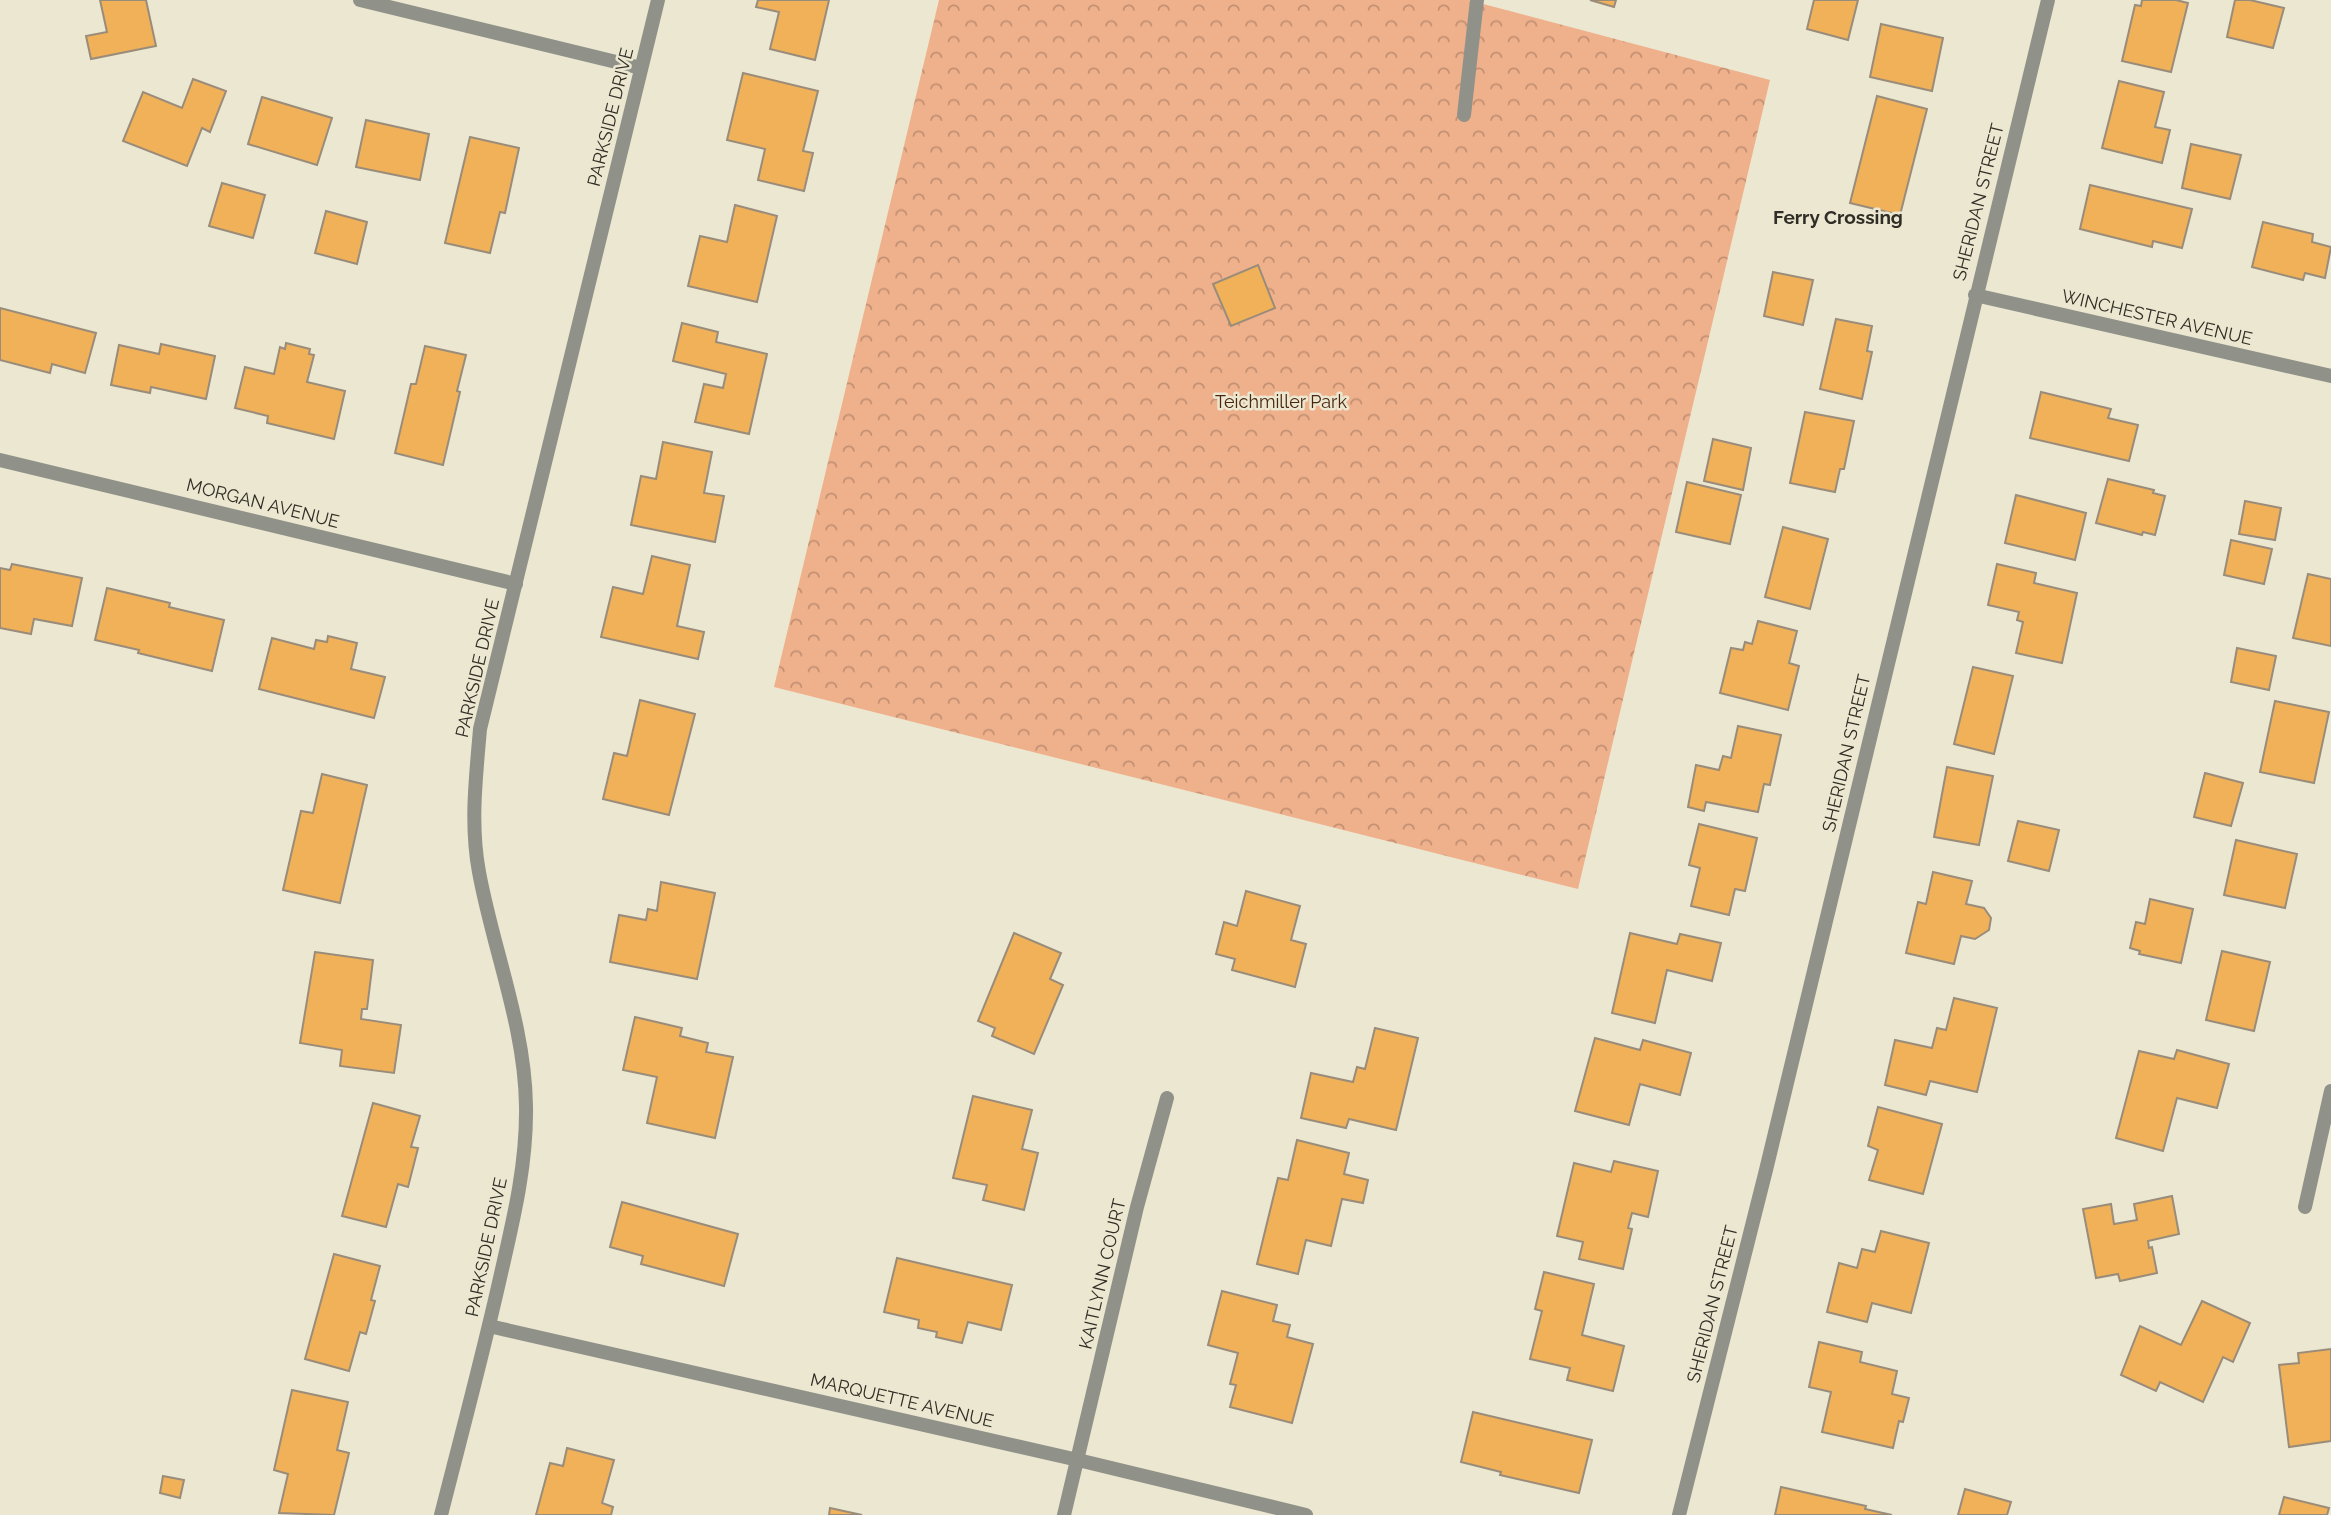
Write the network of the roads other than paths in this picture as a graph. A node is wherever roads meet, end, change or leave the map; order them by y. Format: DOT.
graph roads {
  1 [pos="360,0"];
  2 [pos="658,0"];
  3 [pos="1477,0"];
  4 [pos="2048,0"];
  5 [pos="641,68"];
  6 [pos="1464,115"];
  7 [pos="1975,295"];
  8 [pos="2331,376"];
  9 [pos="0,460"];
  10 [pos="516,584"];
  11 [pos="2331,1091"];
  12 [pos="1167,1098"];
  13 [pos="2305,1207"];
  14 [pos="489,1326"];
  15 [pos="1078,1460"];
  16 [pos="441,1515"];
  17 [pos="1064,1515"];
  18 [pos="1306,1515"];
  19 [pos="1679,1515"];
  1 -- 5 [label="street"];
  2 -- 5 [label="street, PARKSIDE DRIVE"];
  3 -- 6 [label="street"];
  4 -- 7 [label="street, SHERIDAN STREET"];
  5 -- 10 [label="street, PARKSIDE DRIVE"];
  7 -- 8 [label="street, WINCHESTER AVENUE"];
  7 -- 19 [label="street, SHERIDAN STREET"];
  9 -- 10 [label="street, MORGAN AVENUE"];
  10 -- 14 [label="street, PARKSIDE DRIVE"];
  11 -- 13 [label="street"];
  12 -- 15 [label="street, KAITLYNN COURT"];
  14 -- 15 [label="street, MARQUETTE AVENUE"];
  14 -- 16 [label="street, PARKSIDE DRIVE"];
  15 -- 17 [label="street, KAITLYNN COURT"];
  15 -- 18 [label="street, MARQUETTE AVENUE"];
}
